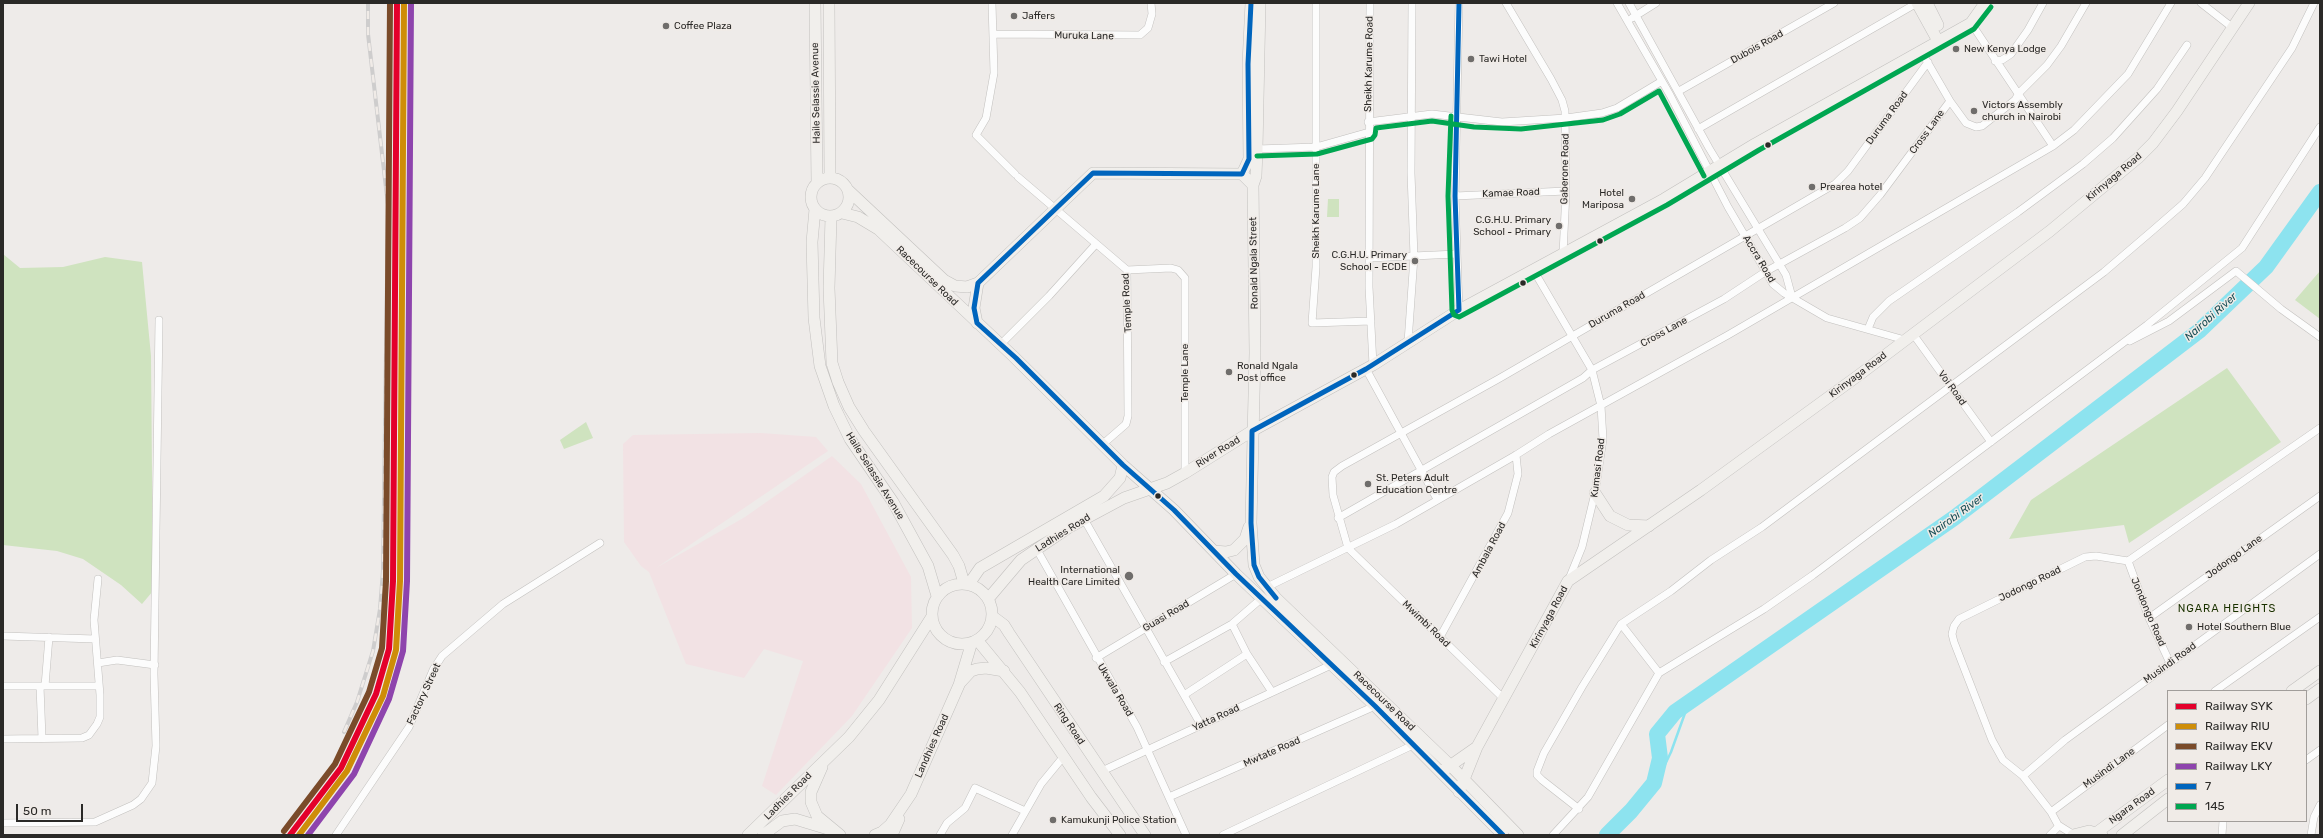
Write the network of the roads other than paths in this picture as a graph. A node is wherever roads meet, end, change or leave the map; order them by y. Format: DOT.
graph roads {
  1 [pos="815,3"];
  2 [pos="830,3"];
  3 [pos="992,3"];
  4 [pos="1151,3"];
  5 [pos="1251,3"];
  6 [pos="1260,3"];
  7 [pos="1316,3"];
  8 [pos="1370,3"];
  9 [pos="1412,3"];
  10 [pos="1459,3"];
  11 [pos="1506,3"];
  12 [pos="1616,3"];
  13 [pos="1629,3"];
  14 [pos="1656,3"];
  15 [pos="1834,3"];
  16 [pos="1917,3"];
  17 [pos="1927,3"];
  18 [pos="1985,3"];
  19 [pos="2043,3"];
  20 [pos="2086,3"];
  21 [pos="2171,3"];
  22 [pos="2201,3"];
  23 [pos="2249,3"];
  24 [pos="2314,3"];
  25 [pos="1636,15"];
  26 [pos="1627,21"];
  27 [pos="1971,23"];
  28 [pos="2233,28"];
  29 [pos="993,34"];
  30 [pos="1941,39"];
  31 [pos="2187,44"];
  32 [pos="1921,51"];
  33 [pos="1995,60"];
  34 [pos="1928,62"];
  35 [pos="1662,81"];
  36 [pos="1679,91"];
  37 [pos="2019,92"];
  38 [pos="1950,101"];
  39 [pos="1413,116"];
  40 [pos="1458,116"];
  41 [pos="1566,118"];
  42 [pos="1368,122"];
  43 [pos="2320,127"];
  44 [pos="1698,129"];
  45 [pos="1369,132"];
  46 [pos="2053,146"];
  47 [pos="1316,147"];
  48 [pos="1257,149"];
  49 [pos="1720,167"];
  50 [pos="1710,173"];
  51 [pos="1242,174"];
  52 [pos="830,178"];
  53 [pos="817,183"];
  54 [pos="1253,184"];
  55 [pos="848,190"];
  56 [pos="1566,191"];
  57 [pos="1455,196"];
  58 [pos="1055,209"];
  59 [pos="815,210"];
  60 [pos="836,215"];
  61 [pos="1756,230"];
  62 [pos="1745,236"];
  63 [pos="1096,244"];
  64 [pos="1457,254"];
  65 [pos="1562,254"];
  66 [pos="1414,257"];
  67 [pos="1369,258"];
  68 [pos="1780,265"];
  69 [pos="1127,270"];
  70 [pos="1534,271"];
  71 [pos="1765,272"];
  72 [pos="978,283"];
  73 [pos="1792,297"];
  74 [pos="1459,310"];
  75 [pos="159,320"];
  76 [pos="1370,321"];
  77 [pos="977,323"];
  78 [pos="1868,329"];
  79 [pos="1572,335"];
  80 [pos="1909,337"];
  81 [pos="2320,337"];
  82 [pos="1408,342"];
  83 [pos="1000,344"];
  84 [pos="2112,350"];
  85 [pos="1369,367"];
  86 [pos="1592,370"];
  87 [pos="1950,386"];
  88 [pos="1601,406"];
  89 [pos="2320,428"];
  90 [pos="1252,431"];
  91 [pos="1402,432"];
  92 [pos="1991,442"];
  93 [pos="1103,444"];
  94 [pos="1516,455"];
  95 [pos="1123,465"];
  96 [pos="1422,469"];
  97 [pos="1185,473"];
  98 [pos="1153,489"];
  99 [pos="1595,494"];
  100 [pos="2320,496"];
  101 [pos="1437,499"];
  102 [pos="1338,518"];
  103 [pos="1084,519"];
  104 [pos="1251,523"];
  105 [pos="1649,526"];
  106 [pos="600,544"];
  107 [pos="1036,548"];
  108 [pos="1348,548"];
  109 [pos="1214,550"];
  110 [pos="2320,554"];
  111 [pos="2128,561"];
  112 [pos="1254,565"];
  113 [pos="1236,574"];
  114 [pos="98,578"];
  115 [pos="1568,581"];
  116 [pos="966,584"];
  117 [pos="1267,587"];
  118 [pos="937,596"];
  119 [pos="1262,598"];
  120 [pos="988,599"];
  121 [pos="992,616"];
  122 [pos="2320,617"];
  123 [pos="931,618"];
  124 [pos="2149,618"];
  125 [pos="1232,624"];
  126 [pos="1621,624"];
  127 [pos="1145,629"];
  128 [pos="3,636"];
  129 [pos="1440,637"];
  130 [pos="49,638"];
  131 [pos="96,639"];
  132 [pos="974,643"];
  133 [pos="1247,654"];
  134 [pos="1096,658"];
  135 [pos="1164,662"];
  136 [pos="98,663"];
  137 [pos="2170,663"];
  138 [pos="155,665"];
  139 [pos="1331,665"];
  140 [pos="1004,671"];
  141 [pos="2320,671"];
  142 [pos="1659,672"];
  143 [pos="959,685"];
  144 [pos="3,686"];
  145 [pos="43,686"];
  146 [pos="99,686"];
  147 [pos="2320,689"];
  148 [pos="2216,690"];
  149 [pos="2293,690"];
  150 [pos="1272,692"];
  151 [pos="1184,695"];
  152 [pos="2307,698"];
  153 [pos="1504,699"];
  154 [pos="1375,706"];
  155 [pos="1201,725"];
  156 [pos="2167,726"];
  157 [pos="3,738"];
  158 [pos="42,738"];
  159 [pos="1413,745"];
  160 [pos="1477,748"];
  161 [pos="1148,749"];
  162 [pos="2320,750"];
  163 [pos="829,756"];
  164 [pos="1064,756"];
  165 [pos="2307,759"];
  166 [pos="1450,766"];
  167 [pos="1102,771"];
  168 [pos="1440,773"];
  169 [pos="2023,776"];
  170 [pos="1464,779"];
  171 [pos="2167,781"];
  172 [pos="1460,792"];
  173 [pos="1169,797"];
  174 [pos="2167,800"];
  175 [pos="906,804"];
  176 [pos="2320,805"];
  177 [pos="1579,809"];
  178 [pos="1025,811"];
  179 [pos="2051,812"];
  180 [pos="2223,822"];
  181 [pos="3,823"];
  182 [pos="2059,826"];
  183 [pos="842,834"];
  184 [pos="2099,834"];
  185 [pos="336,835"];
  186 [pos="748,835"];
  187 [pos="763,835"];
  188 [pos="875,835"];
  189 [pos="892,835"];
  190 [pos="940,835"];
  191 [pos="1012,835"];
  192 [pos="1120,835"];
  193 [pos="1145,835"];
  194 [pos="1186,835"];
  195 [pos="1223,835"];
  196 [pos="1503,835"];
  197 [pos="1518,835"];
  198 [pos="1553,835"];
  199 [pos="2050,835"];
  200 [pos="2074,835"];
  201 [pos="2122,835"];
  202 [pos="2222,835"];
  203 [pos="2311,835"];
  1 -- 53 [label="main road, Haile Selassie Avenue"];
  2 -- 52 [label="main road, Haile Selassie Avenue"];
  3 -- 29 [label="street"];
  4 -- 29 [label="street, Muruka Lane"];
  5 -- 51 [label="main road"];
  6 -- 48 [label="main road, Ronald Ngala Street"];
  7 -- 47 [label="street, Sheikh Karume Lane"];
  8 -- 42 [label="street, Sheikh Karume Road"];
  9 -- 39 [label="street"];
  10 -- 40 [label="street"];
  11 -- 41 [label="street, Gaberone Road"];
  12 -- 26 [label="street, Accra Road"];
  13 -- 25 [label="street, Accra Road"];
  14 -- 25 [label="street"];
  15 -- 36 [label="street, Dubois Road"];
  16 -- 30 [label="main road"];
  16 -- 44 [label="street"];
  17 -- 30 [label="main road"];
  18 -- 27 [label="main road, River Road"];
  19 -- 33 [label="street"];
  20 -- 37 [label="street"];
  21 -- 46 [label="street"];
  22 -- 28 [label="street"];
  23 -- 28 [label="main road, Kirinyaga Road"];
  24 -- 87 [label="street"];
  25 -- 26 [label="street"];
  25 -- 36 [label="street, Accra Road"];
  26 -- 35 [label="street, Accra Road"];
  27 -- 30 [label="main road, River Road"];
  27 -- 33 [label="street"];
  28 -- 80 [label="main road, Kirinyaga Road"];
  29 -- 58 [label="street, Temple Road"];
  30 -- 32 [label="main road, River Road"];
  31 -- 78 [label="street"];
  32 -- 34 [label="street"];
  32 -- 49 [label="main road, River Road"];
  33 -- 37 [label="street"];
  34 -- 38 [label="street"];
  34 -- 61 [label="street, Duruma Road"];
  35 -- 41 [label="street"];
  35 -- 50 [label="street, Accra Road"];
  36 -- 44 [label="street, Accra Road"];
  37 -- 38 [label="street"];
  37 -- 46 [label="street"];
  38 -- 68 [label="street, Cross Lane"];
  39 -- 40 [label="street"];
  39 -- 42 [label="street"];
  39 -- 66 [label="street"];
  40 -- 41 [label="street"];
  40 -- 57 [label="street"];
  41 -- 56 [label="street, Gaberone Road"];
  42 -- 45 [label="street, Sheikh Karume Road"];
  43 -- 84 [label="street"];
  44 -- 49 [label="street, Accra Road"];
  45 -- 47 [label="street"];
  45 -- 67 [label="street, Sheikh Karume Road"];
  46 -- 73 [label="street"];
  47 -- 48 [label="street"];
  47 -- 76 [label="street, Sheikh Karume Lane"];
  48 -- 54 [label="main road, Ronald Ngala Street"];
  49 -- 50 [label="main road, River Road"];
  49 -- 61 [label="street, Accra Road"];
  50 -- 62 [label="street, Accra Road"];
  50 -- 65 [label="main road, River Road"];
  51 -- 54 [label="main road"];
  51 -- 58 [label="main road"];
  52 -- 53 [label="main road"];
  52 -- 55 [label="main road"];
  53 -- 59 [label="main road, Haile Selassie Avenue"];
  54 -- 90 [label="main road, Ronald Ngala Street"];
  55 -- 60 [label="main road, Haile Selassie Avenue"];
  55 -- 72 [label="main road"];
  56 -- 57 [label="street, Kamae Road"];
  56 -- 65 [label="street, Gaberone Road"];
  57 -- 64 [label="street"];
  58 -- 63 [label="street, Temple Road"];
  58 -- 72 [label="main road"];
  59 -- 60 [label="main road"];
  59 -- 118 [label="main road, Haile Selassie Avenue"];
  60 -- 77 [label="main road, Racecourse Road"];
  60 -- 116 [label="main road, Haile Selassie Avenue"];
  61 -- 62 [label="street, Duruma Road"];
  61 -- 68 [label="street, Accra Road"];
  62 -- 71 [label="street, Accra Road"];
  62 -- 79 [label="street, Duruma Road"];
  63 -- 69 [label="street, Temple Road"];
  63 -- 83 [label="street"];
  64 -- 66 [label="street"];
  64 -- 74 [label="street"];
  65 -- 70 [label="main road, River Road"];
  66 -- 67 [label="street"];
  66 -- 82 [label="street"];
  67 -- 76 [label="street, Sheikh Karume Road"];
  68 -- 71 [label="street, Cross Lane"];
  68 -- 73 [label="street, Accra Road"];
  69 -- 93 [label="street, Temple Road"];
  69 -- 97 [label="street, Temple Lane"];
  70 -- 74 [label="main road, River Road"];
  70 -- 79 [label="street, Kumasi Road"];
  71 -- 73 [label="street, Accra Road"];
  71 -- 86 [label="street, Cross Lane"];
  72 -- 77 [label="main road"];
  73 -- 78 [label="street"];
  73 -- 88 [label="street"];
  74 -- 82 [label="main road, River Road"];
  75 -- 138 [label="street"];
  76 -- 85 [label="street, Sheikh Karume Road"];
  77 -- 83 [label="main road, Racecourse Road"];
  78 -- 80 [label="street"];
  79 -- 86 [label="street, Kumasi Road"];
  79 -- 91 [label="street, Duruma Road"];
  80 -- 87 [label="street, Voi Road"];
  80 -- 105 [label="main road, Kirinyaga Road"];
  81 -- 84 [label="street"];
  82 -- 85 [label="main road, River Road"];
  83 -- 93 [label="main road, Racecourse Road"];
  84 -- 92 [label="street"];
  85 -- 90 [label="main road, River Road"];
  85 -- 91 [label="street, Sheikh Karume Road"];
  86 -- 88 [label="street, Kumasi Road"];
  86 -- 96 [label="street, Cross Lane"];
  87 -- 92 [label="street, Voi Road"];
  87 -- 126 [label="street"];
  88 -- 94 [label="street"];
  88 -- 99 [label="street, Kumasi Road"];
  89 -- 111 [label="street"];
  90 -- 97 [label="main road, River Road"];
  90 -- 104 [label="main road, Ronald Ngala Street"];
  91 -- 96 [label="street, Sheikh Karume Road"];
  91 -- 102 [label="street, Duruma Road"];
  92 -- 142 [label="street"];
  93 -- 95 [label="main road, Racecourse Road"];
  94 -- 101 [label="street"];
  94 -- 129 [label="street, Ambala Road"];
  95 -- 98 [label="main road, Racecourse Road"];
  95 -- 116 [label="main road, Ladhies Road"];
  96 -- 101 [label="street, Sheikh Karume Road"];
  96 -- 102 [label="street, Cross Lane"];
  97 -- 98 [label="main road, River Road"];
  98 -- 103 [label="main road, Ladhies Road"];
  98 -- 109 [label="main road, Racecourse Road"];
  99 -- 105 [label="main road"];
  99 -- 115 [label="street, Kumasi Road"];
  100 -- 124 [label="street, Jodongo Lane"];
  101 -- 108 [label="street"];
  102 -- 108 [label="street, Duruma Road"];
  103 -- 107 [label="main road, Ladhies Road"];
  103 -- 127 [label="street"];
  104 -- 109 [label="main road, Ronald Ngala Street"];
  104 -- 112 [label="main road, Ronald Ngala Street"];
  105 -- 115 [label="main road, Kirinyaga Road"];
  106 -- 185 [label="street, Factory Street"];
  107 -- 120 [label="main road, Ladhies Road"];
  107 -- 134 [label="street, Ukwala Road"];
  108 -- 117 [label="street"];
  108 -- 129 [label="street, Mwimbi Road"];
  109 -- 113 [label="main road, Racecourse Road"];
  110 -- 137 [label="street, Musindi Road"];
  111 -- 124 [label="street, Jondongo Road"];
  111 -- 169 [label="street, Jodongo Road"];
  112 -- 117 [label="main road, Racecourse Road"];
  113 -- 119 [label="main road, Racecourse Road"];
  113 -- 127 [label="street, Guasi Road"];
  114 -- 131 [label="street"];
  115 -- 153 [label="main road, Kirinyaga Road"];
  116 -- 118 [label="main road"];
  116 -- 120 [label="main road"];
  117 -- 166 [label="main road, Racecourse Road"];
  118 -- 123 [label="main road"];
  119 -- 125 [label="street"];
  119 -- 139 [label="main road, Racecourse Road"];
  120 -- 121 [label="main road"];
  121 -- 132 [label="main road"];
  121 -- 167 [label="main road, Ring Road"];
  122 -- 148 [label="street"];
  123 -- 132 [label="main road"];
  123 -- 163 [label="main road"];
  124 -- 137 [label="street, Jondongo Road"];
  125 -- 133 [label="street"];
  125 -- 135 [label="street"];
  126 -- 142 [label="street"];
  126 -- 177 [label="street"];
  127 -- 134 [label="street, Guasi Road"];
  127 -- 135 [label="street"];
  128 -- 130 [label="street"];
  129 -- 153 [label="street, Mwimbi Road"];
  130 -- 131 [label="street"];
  130 -- 145 [label="street"];
  131 -- 136 [label="street"];
  132 -- 140 [label="main road"];
  132 -- 143 [label="main road, Landhies Road"];
  133 -- 150 [label="street"];
  133 -- 151 [label="street"];
  134 -- 161 [label="street, Ukwala Road"];
  135 -- 151 [label="street"];
  136 -- 138 [label="street"];
  136 -- 146 [label="street"];
  137 -- 169 [label="street, Musindi Road"];
  138 -- 181 [label="street"];
  139 -- 150 [label="street, Yatta Road"];
  139 -- 154 [label="main road, Racecourse Road"];
  140 -- 143 [label="main road"];
  140 -- 164 [label="main road"];
  141 -- 149 [label="main road"];
  142 -- 177 [label="street"];
  143 -- 175 [label="main road, Landhies Road"];
  144 -- 145 [label="street"];
  145 -- 146 [label="street"];
  145 -- 158 [label="street"];
  146 -- 158 [label="street"];
  147 -- 152 [label="main road"];
  150 -- 155 [label="street, Yatta Road"];
  151 -- 155 [label="street"];
  153 -- 160 [label="main road, Kirinyaga Road"];
  154 -- 159 [label="main road, Racecourse Road"];
  154 -- 173 [label="street, Mwtate Road"];
  155 -- 161 [label="street, Yatta Road"];
  156 -- 179 [label="street, Musindi Lane"];
  157 -- 158 [label="street"];
  159 -- 168 [label="main road, Racecourse Road"];
  159 -- 195 [label="street"];
  160 -- 166 [label="main road"];
  160 -- 170 [label="main road, Kirinyaga Road"];
  161 -- 167 [label="street, Yatta Road"];
  161 -- 173 [label="street, Ukwala Road"];
  162 -- 165 [label="street"];
  163 -- 183 [label="main road"];
  163 -- 186 [label="main road, Ladhies Road"];
  164 -- 178 [label="street"];
  164 -- 192 [label="main road"];
  166 -- 168 [label="main road"];
  166 -- 170 [label="main road, Racecourse Road"];
  167 -- 193 [label="main road, Ring Road"];
  168 -- 172 [label="main road, Racecourse Road"];
  169 -- 179 [label="street, Jodongo Road"];
  170 -- 172 [label="main road, Kirinyaga Road"];
  170 -- 197 [label="main road, Racecourse Road"];
  171 -- 184 [label="main road, Ngara Road"];
  172 -- 196 [label="main road, Racecourse Road"];
  173 -- 194 [label="street, Ukwala Road"];
  174 -- 201 [label="main road, Ngara Road"];
  175 -- 188 [label="main road, Landhies Road"];
  175 -- 189 [label="main road"];
  176 -- 203 [label="street"];
  177 -- 198 [label="street"];
  178 -- 190 [label="street"];
  178 -- 191 [label="street"];
  179 -- 182 [label="street, Jodongo Road"];
  180 -- 202 [label="street"];
  182 -- 199 [label="street"];
  182 -- 200 [label="street, Jodongo Road"];
  183 -- 187 [label="main road"];
  184 -- 200 [label="main road"];
}
